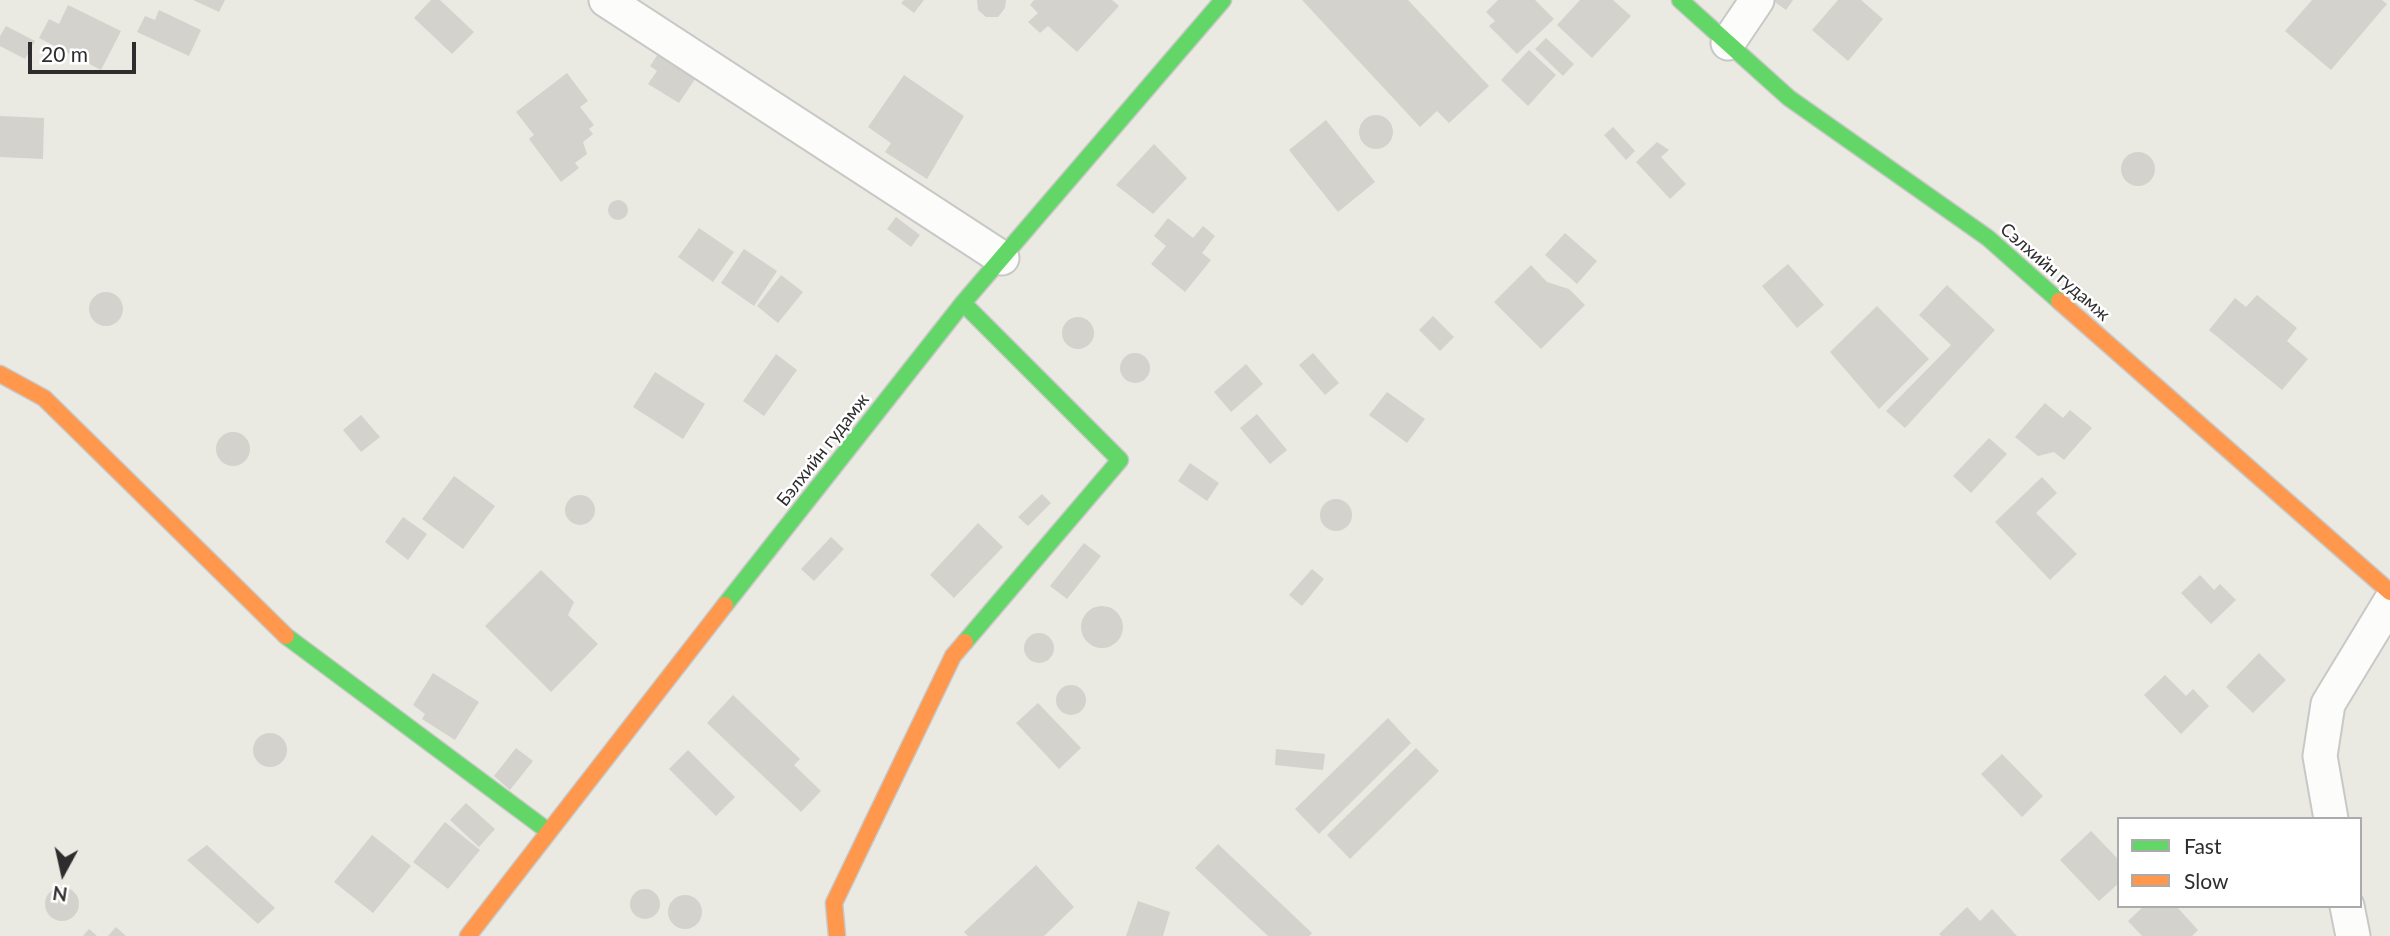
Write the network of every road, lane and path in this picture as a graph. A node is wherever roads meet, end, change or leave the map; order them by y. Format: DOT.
graph roads {
  1 [pos="606,0"];
  2 [pos="1223,0"];
  3 [pos="1680,0"];
  4 [pos="1757,0"];
  5 [pos="1728,43"];
  6 [pos="1002,258"];
  7 [pos="963,303"];
  8 [pos="0,374"];
  9 [pos="2390,592"];
  10 [pos="2390,602"];
  11 [pos="2331,817"];
  12 [pos="548,831"];
  13 [pos="2347,908"];
  14 [pos="468,936"];
  15 [pos="837,936"];
  16 [pos="2353,936"];
  1 -- 6 [label="street"];
  2 -- 6 [label="main road, Бэлхийн гудамж"];
  3 -- 5 [label="main road, Сэлхийн гудамж"];
  4 -- 5 [label="street"];
  5 -- 9 [label="main road, Сэлхийн гудамж"];
  6 -- 7 [label="main road, Бэлхийн гудамж"];
  7 -- 12 [label="main road, Бэлхийн гудамж"];
  7 -- 15 [label="main road"];
  8 -- 12 [label="main road"];
  10 -- 11 [label="street"];
  12 -- 14 [label="main road, Бэлхийн гудамж"];
  13 -- 16 [label="street"];
}
